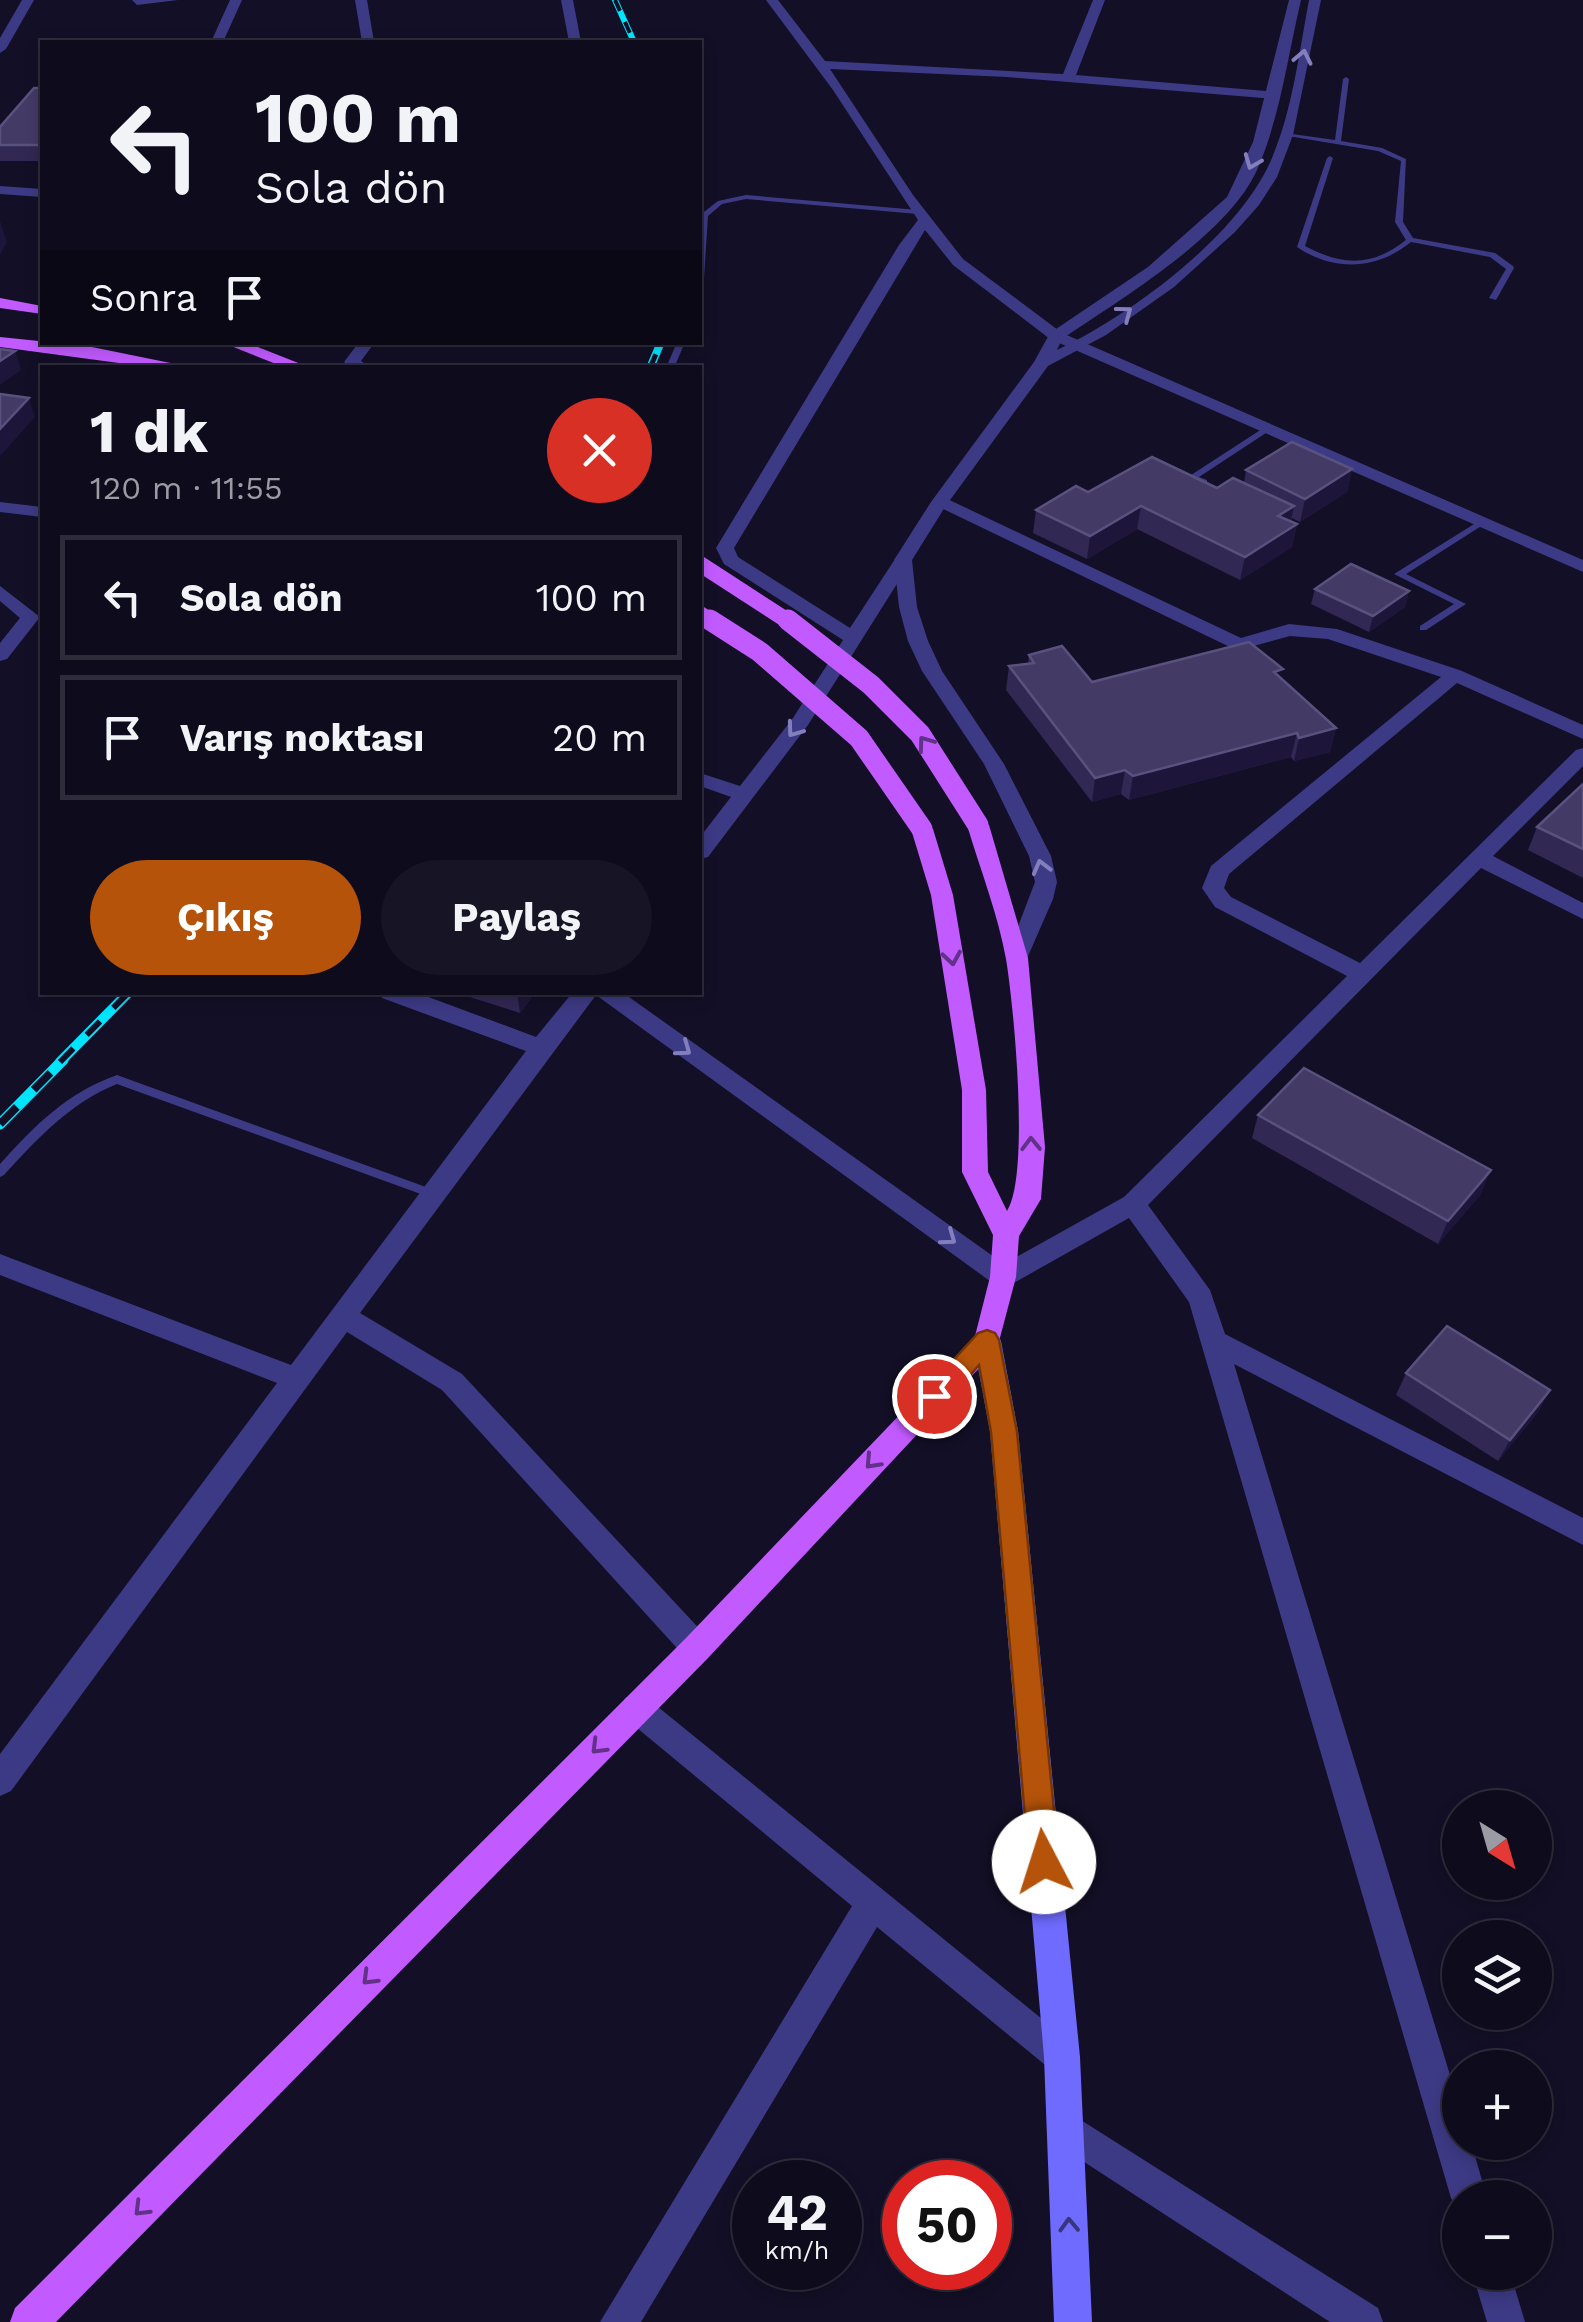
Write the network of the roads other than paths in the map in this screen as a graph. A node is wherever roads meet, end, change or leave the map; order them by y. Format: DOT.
graph roads {
  1 [pos="172,0"];
  2 [pos="236,0"];
  3 [pos="361,0"];
  4 [pos="567,0"];
  5 [pos="772,0"];
  6 [pos="1099,0"];
  7 [pos="1295,0"];
  8 [pos="1315,0"];
  9 [pos="23,1"];
  10 [pos="137,1"];
  11 [pos="218,40"];
  12 [pos="368,40"];
  13 [pos="575,40"];
  14 [pos="0,49"];
  15 [pos="822,65"];
  16 [pos="1068,78"];
  17 [pos="1346,79"];
  18 [pos="1274,95"];
  19 [pos="1285,134"];
  20 [pos="1338,142"];
  21 [pos="1330,158"];
  22 [pos="0,190"];
  23 [pos="40,194"];
  24 [pos="922,216"];
  25 [pos="1410,240"];
  26 [pos="702,246"];
  27 [pos="1494,298"];
  28 [pos="0,303"];
  29 [pos="40,310"];
  30 [pos="1056,336"];
  31 [pos="0,342"];
  32 [pos="237,345"];
  33 [pos="366,345"];
  34 [pos="1081,347"];
  35 [pos="1042,363"];
  36 [pos="170,365"];
  37 [pos="295,365"];
  38 [pos="358,365"];
  39 [pos="1268,429"];
  40 [pos="1209,484"];
  41 [pos="940,501"];
  42 [pos="0,507"];
  43 [pos="40,512"];
  44 [pos="1482,523"];
  45 [pos="904,560"];
  46 [pos="702,565"];
  47 [pos="1583,567"];
  48 [pos="0,592"];
  49 [pos="702,615"];
  50 [pos="37,617"];
  51 [pos="1423,628"];
  52 [pos="851,637"];
  53 [pos="0,654"];
  54 [pos="1455,675"];
  55 [pos="1583,733"];
  56 [pos="1583,754"];
  57 [pos="702,780"];
  58 [pos="746,795"];
  59 [pos="702,850"];
  60 [pos="1480,858"];
  61 [pos="1583,912"];
  62 [pos="1017,958"];
  63 [pos="1362,974"];
  64 [pos="398,995"];
  65 [pos="584,995"];
  66 [pos="609,995"];
  67 [pos="541,1048"];
  68 [pos="0,1172"];
  69 [pos="433,1194"];
  70 [pos="1133,1204"];
  71 [pos="1006,1235"];
  72 [pos="0,1264"];
  73 [pos="1003,1277"];
  74 [pos="343,1316"];
  75 [pos="987,1340"];
  76 [pos="1214,1341"];
  77 [pos="296,1379"];
  78 [pos="1583,1532"];
  79 [pos="696,1648"];
  80 [pos="636,1708"];
  81 [pos="0,1780"];
  82 [pos="873,1902"];
  83 [pos="1062,2057"];
  84 [pos="1065,2128"];
  85 [pos="1464,2180"];
  86 [pos="1496,2290"];
  87 [pos="29,2322"];
  88 [pos="619,2322"];
  89 [pos="1074,2322"];
  90 [pos="1364,2322"];
  91 [pos="1506,2322"];
  1 -- 10 [label="street"];
  2 -- 11 [label="street"];
  3 -- 12 [label="street"];
  4 -- 13 [label="street"];
  5 -- 15 [label="street"];
  6 -- 16 [label="street"];
  7 -- 18 [label="street"];
  19 -- 8 [label="street, one-way"];
  9 -- 14 [label="street"];
  15 -- 16 [label="street"];
  15 -- 24 [label="street"];
  16 -- 18 [label="street"];
  17 -- 20 [label="lane"];
  18 -- 30 [label="street, one-way"];
  19 -- 20 [label="lane"];
  34 -- 19 [label="street, one-way"];
  20 -- 25 [label="lane"];
  21 -- 25 [label="lane"];
  22 -- 23 [label="street"];
  24 -- 26 [label="lane"];
  24 -- 30 [label="street"];
  24 -- 52 [label="street"];
  25 -- 27 [label="lane"];
  28 -- 29 [label="main road"];
  30 -- 34 [label="street"];
  30 -- 35 [label="street"];
  31 -- 36 [label="main road"];
  32 -- 37 [label="main road"];
  33 -- 38 [label="street"];
  34 -- 35 [label="street"];
  34 -- 39 [label="street"];
  35 -- 41 [label="street"];
  39 -- 40 [label="lane"];
  39 -- 44 [label="street"];
  41 -- 45 [label="street"];
  41 -- 54 [label="street"];
  42 -- 43 [label="street"];
  44 -- 47 [label="street"];
  44 -- 51 [label="lane"];
  45 -- 52 [label="street"];
  62 -- 45 [label="street, one-way"];
  62 -- 46 [label="main road, one-way, bridge"];
  48 -- 50 [label="street"];
  49 -- 71 [label="main road, one-way, bridge"];
  50 -- 53 [label="street"];
  52 -- 58 [label="street, one-way"];
  54 -- 55 [label="street"];
  54 -- 63 [label="street"];
  56 -- 60 [label="street"];
  57 -- 58 [label="street"];
  58 -- 59 [label="street"];
  60 -- 61 [label="street"];
  60 -- 63 [label="street"];
  71 -- 62 [label="main road, one-way"];
  63 -- 70 [label="street"];
  64 -- 67 [label="street"];
  65 -- 67 [label="street"];
  66 -- 73 [label="street, one-way"];
  67 -- 69 [label="street"];
  68 -- 69 [label="lane"];
  69 -- 74 [label="street"];
  70 -- 73 [label="street"];
  70 -- 76 [label="street"];
  71 -- 73 [label="main road"];
  72 -- 77 [label="street"];
  73 -- 75 [label="main road"];
  74 -- 77 [label="street"];
  74 -- 79 [label="street"];
  75 -- 79 [label="main road, one-way"];
  75 -- 83 [label="main road"];
  76 -- 78 [label="street"];
  76 -- 85 [label="street"];
  77 -- 81 [label="street"];
  79 -- 80 [label="main road"];
  80 -- 82 [label="street"];
  80 -- 87 [label="main road, one-way"];
  82 -- 83 [label="street"];
  82 -- 88 [label="street"];
  83 -- 84 [label="main road"];
  89 -- 84 [label="main road, one-way"];
  84 -- 90 [label="street"];
  86 -- 91 [label="street"];
}
